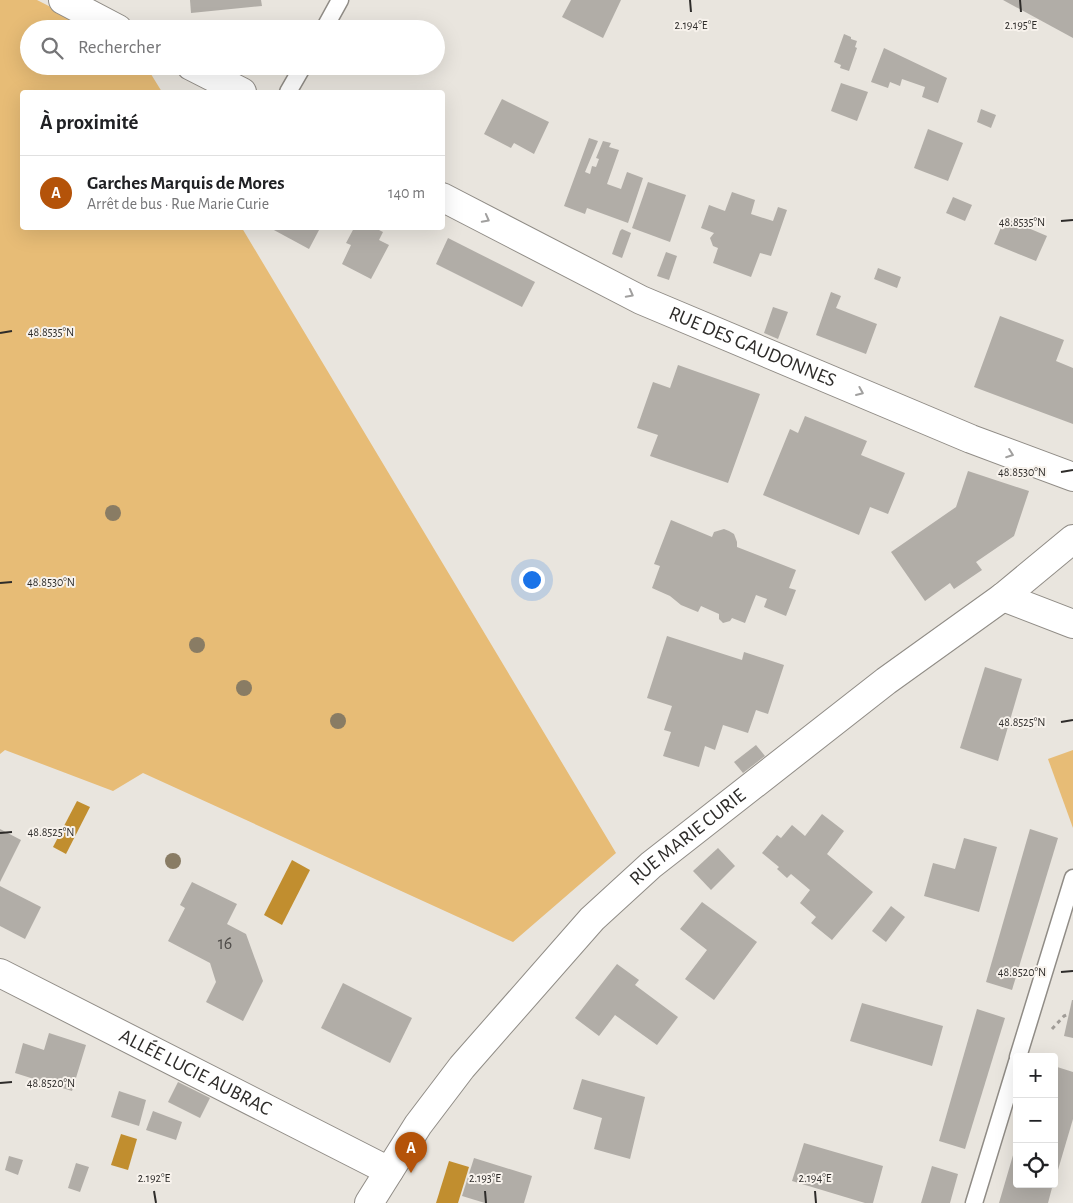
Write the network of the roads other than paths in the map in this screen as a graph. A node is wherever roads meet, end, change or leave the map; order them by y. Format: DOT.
graph roads {
  1 [pos="63,0"];
  2 [pos="340,0"];
  3 [pos="101,20"];
  4 [pos="329,20"];
  5 [pos="209,75"];
  6 [pos="298,75"];
  7 [pos="238,90"];
  8 [pos="289,90"];
  9 [pos="445,198"];
  10 [pos="1073,477"];
  11 [pos="1073,539"];
  12 [pos="1003,597"];
  13 [pos="1073,624"];
  14 [pos="1073,878"];
  15 [pos="0,974"];
  16 [pos="1019,1053"];
  17 [pos="1013,1075"];
  18 [pos="389,1171"];
  19 [pos="369,1203"];
  20 [pos="974,1203"];
  1 -- 3 [label="street"];
  2 -- 4 [label="lane"];
  5 -- 7 [label="street"];
  6 -- 8 [label="lane"];
  9 -- 10 [label="street, RUE DES GAUDONNES, one-way"];
  11 -- 12 [label="street, RUE MARIE CURIE"];
  12 -- 13 [label="street"];
  12 -- 18 [label="street, RUE MARIE CURIE"];
  14 -- 16 [label="lane"];
  15 -- 18 [label="street, ALLÉE LUCIE AUBRAC"];
  17 -- 20 [label="lane"];
  18 -- 19 [label="street, RUE MARIE CURIE"];
}
